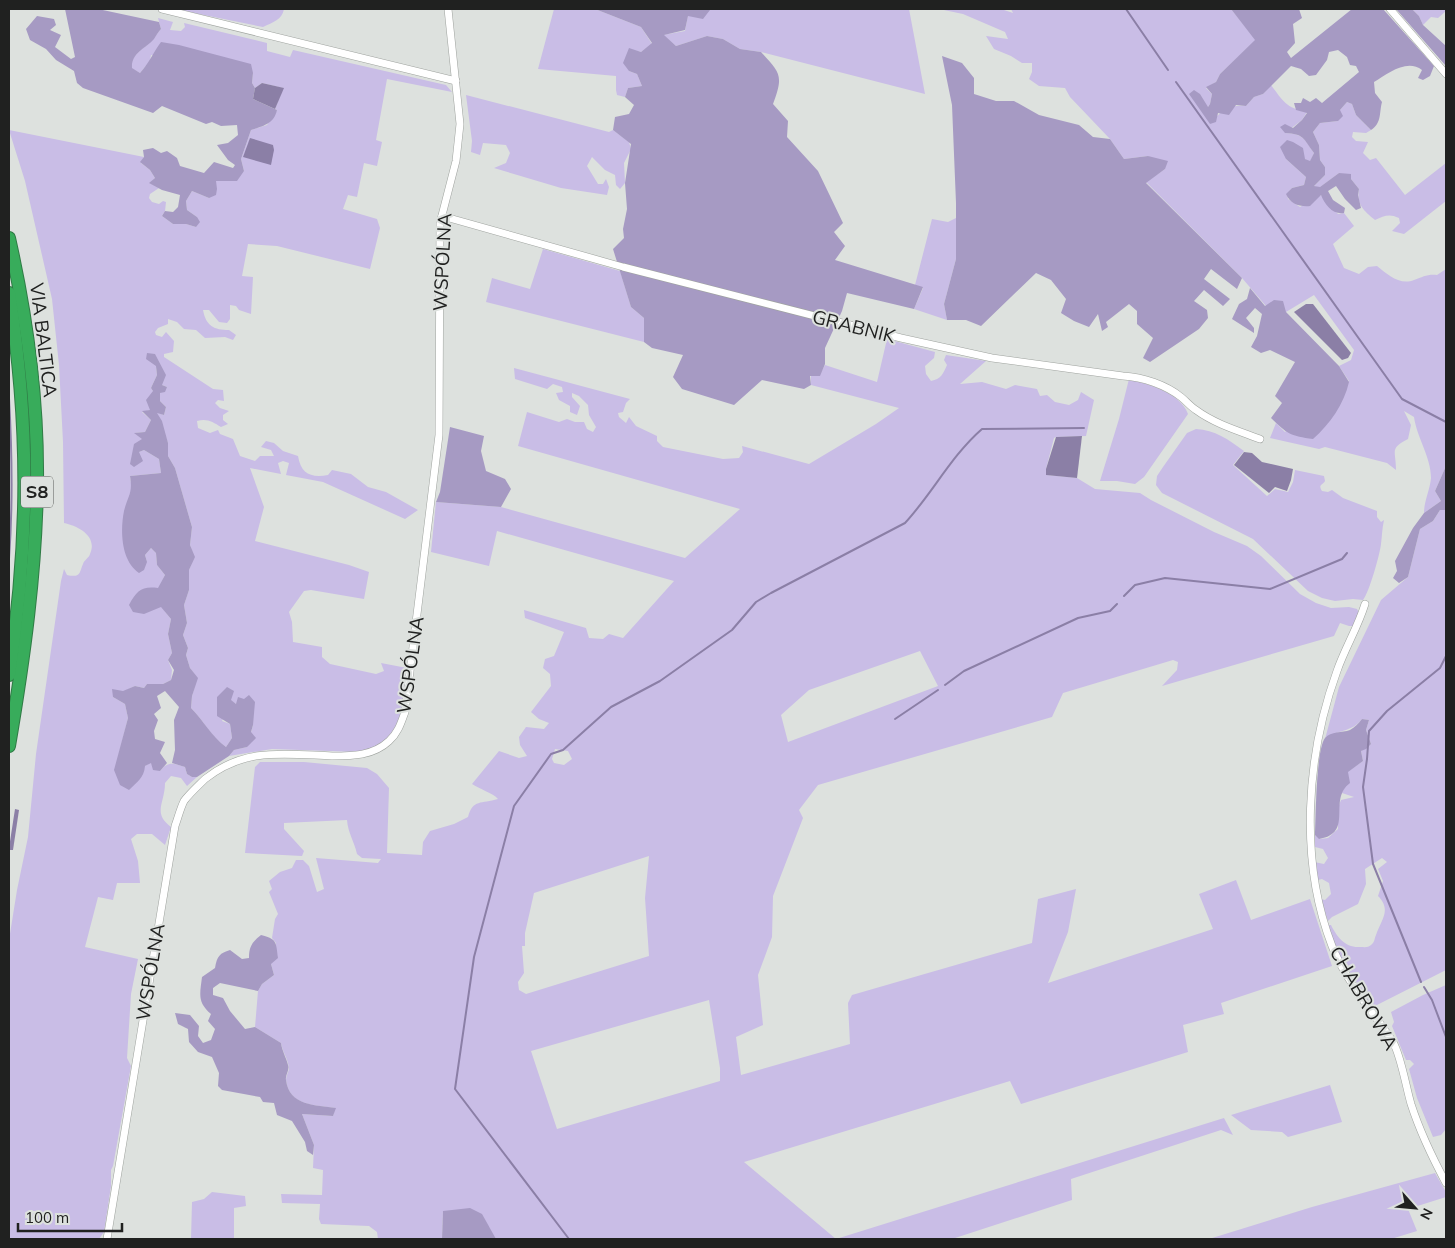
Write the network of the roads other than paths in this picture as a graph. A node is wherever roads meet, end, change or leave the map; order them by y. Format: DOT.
graph roads {
  1 [pos="162,9"];
  2 [pos="448,9"];
  3 [pos="1390,9"];
  4 [pos="1446,74"];
  5 [pos="456,81"];
  6 [pos="442,216"];
  7 [pos="9,238"];
  8 [pos="9,293"];
  9 [pos="1260,439"];
  10 [pos="1365,604"];
  11 [pos="9,675"];
  12 [pos="9,746"];
  13 [pos="1446,1183"];
  14 [pos="107,1239"];
  1 -- 5 [label="street"];
  2 -- 5 [label="street, WSPÓLNA"];
  3 -- 4 [label="street"];
  5 -- 6 [label="street, WSPÓLNA"];
  6 -- 9 [label="street, GRABNIK"];
  6 -- 14 [label="street, WSPÓLNA"];
  7 -- 12 [label="highway, VIA BALTICA / S8"];
  8 -- 11 [label="highway, VIA BALTICA / S8"];
  10 -- 13 [label="street, CHABROWA"];
}
